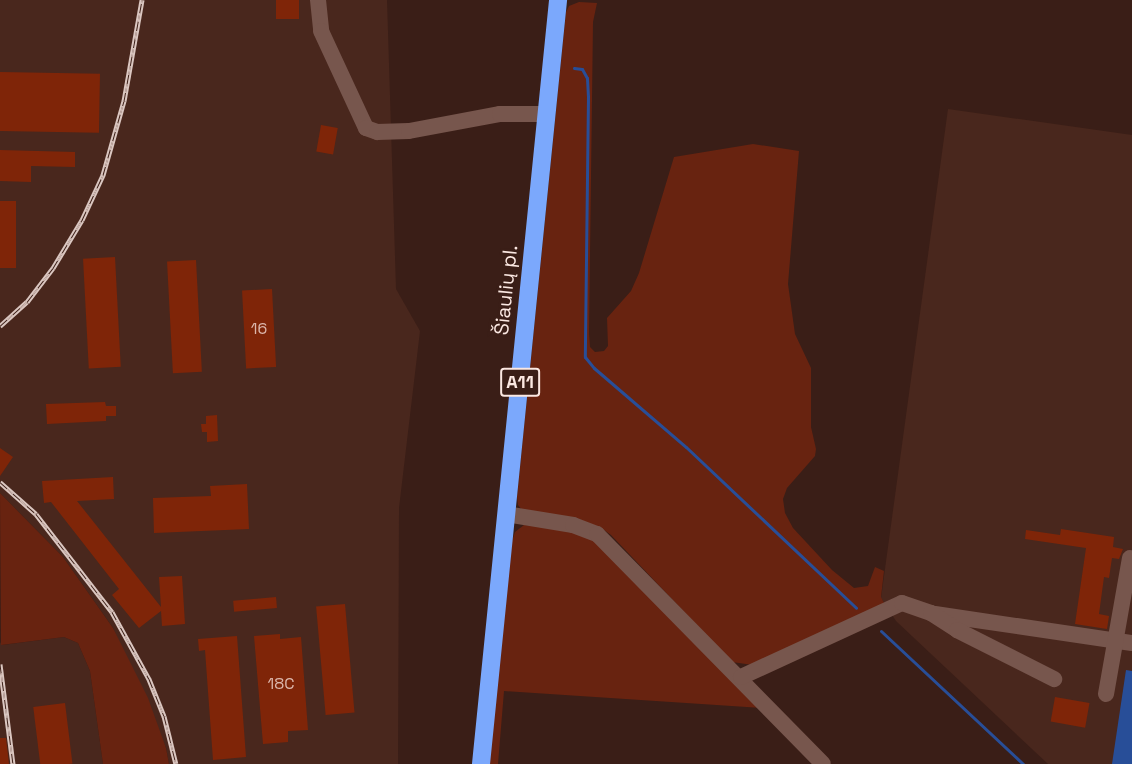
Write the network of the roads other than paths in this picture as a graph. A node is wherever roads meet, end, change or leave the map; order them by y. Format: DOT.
graph roads {
  1 [pos="318,0"];
  2 [pos="558,0"];
  3 [pos="547,114"];
  4 [pos="506,514"];
  5 [pos="1130,558"];
  6 [pos="931,613"];
  7 [pos="1124,642"];
  8 [pos="741,677"];
  9 [pos="1054,679"];
  10 [pos="1106,694"];
  11 [pos="481,764"];
  12 [pos="823,764"];
  1 -- 3 [label="street"];
  2 -- 3 [label="highway, Šiaulių pl. / A11"];
  3 -- 4 [label="highway, Šiaulių pl. / A11"];
  4 -- 8 [label="street"];
  4 -- 11 [label="highway, Šiaulių pl. / A11"];
  5 -- 7 [label="street"];
  6 -- 7 [label="street"];
  6 -- 8 [label="street"];
  6 -- 9 [label="street"];
  7 -- 10 [label="street"];
  8 -- 12 [label="street"];
}
